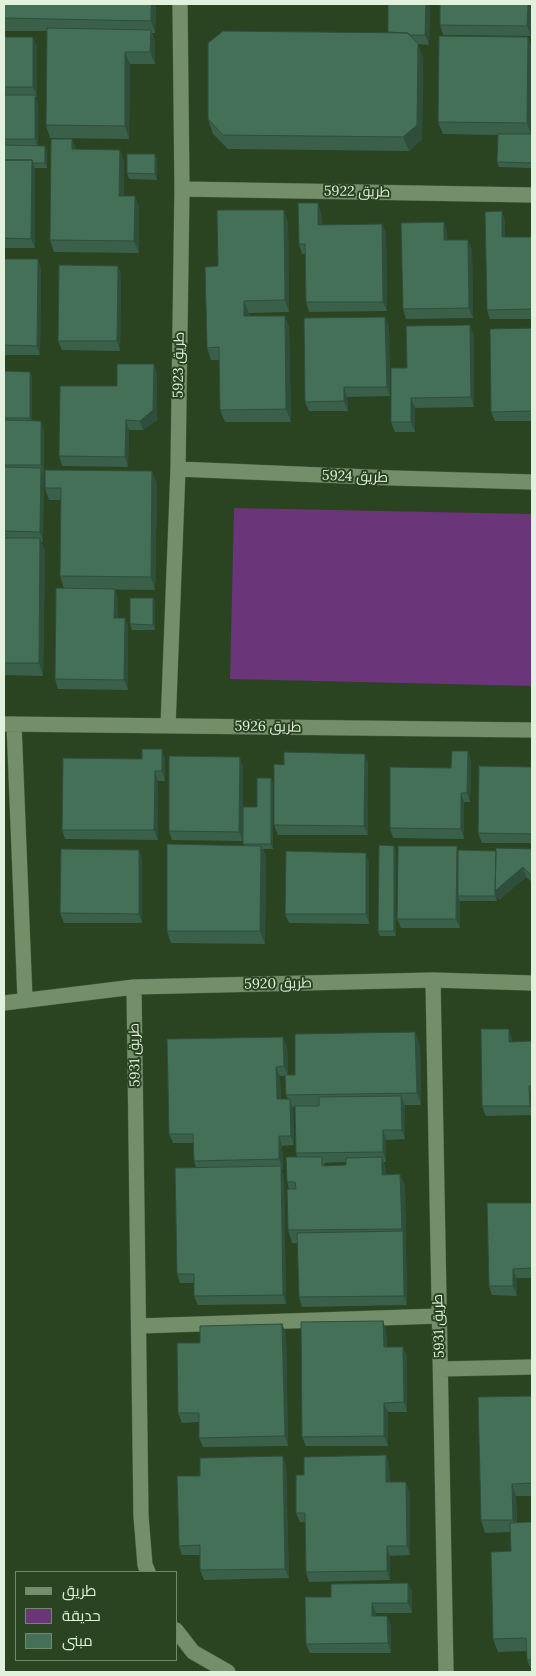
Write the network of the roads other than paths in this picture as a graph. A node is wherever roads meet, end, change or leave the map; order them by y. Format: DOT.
graph roads {
  1 [pos="180,4"];
  2 [pos="182,189"];
  3 [pos="532,195"];
  4 [pos="178,469"];
  5 [pos="532,482"];
  6 [pos="9,724"];
  7 [pos="168,726"];
  8 [pos="532,730"];
  9 [pos="433,980"];
  10 [pos="532,983"];
  11 [pos="134,987"];
  12 [pos="25,999"];
  13 [pos="4,1003"];
  14 [pos="439,1316"];
  15 [pos="139,1326"];
  16 [pos="532,1367"];
  17 [pos="441,1368"];
  18 [pos="148,1571"];
  19 [pos="178,1633"];
  20 [pos="228,1672"];
  21 [pos="446,1672"];
  1 -- 2 [label="street, طريق 5923"];
  2 -- 3 [label="street, طريق 5922"];
  2 -- 4 [label="street, طريق 5923"];
  4 -- 5 [label="street, طريق 5924"];
  4 -- 7 [label="street, طريق 5923"];
  6 -- 7 [label="street, طريق 5926"];
  6 -- 12 [label="street"];
  7 -- 8 [label="street, طريق 5926"];
  9 -- 10 [label="street, طريق 5920"];
  9 -- 11 [label="street, طريق 5920"];
  9 -- 14 [label="street, طريق 5931"];
  11 -- 12 [label="street, طريق 5920"];
  11 -- 15 [label="street, طريق 5931"];
  12 -- 13 [label="street, طريق 5920"];
  14 -- 15 [label="street"];
  14 -- 17 [label="street, طريق 5931"];
  15 -- 18 [label="street, طريق 5931"];
  16 -- 17 [label="street"];
  17 -- 21 [label="street, طريق 5931"];
  19 -- 20 [label="street"];
}
